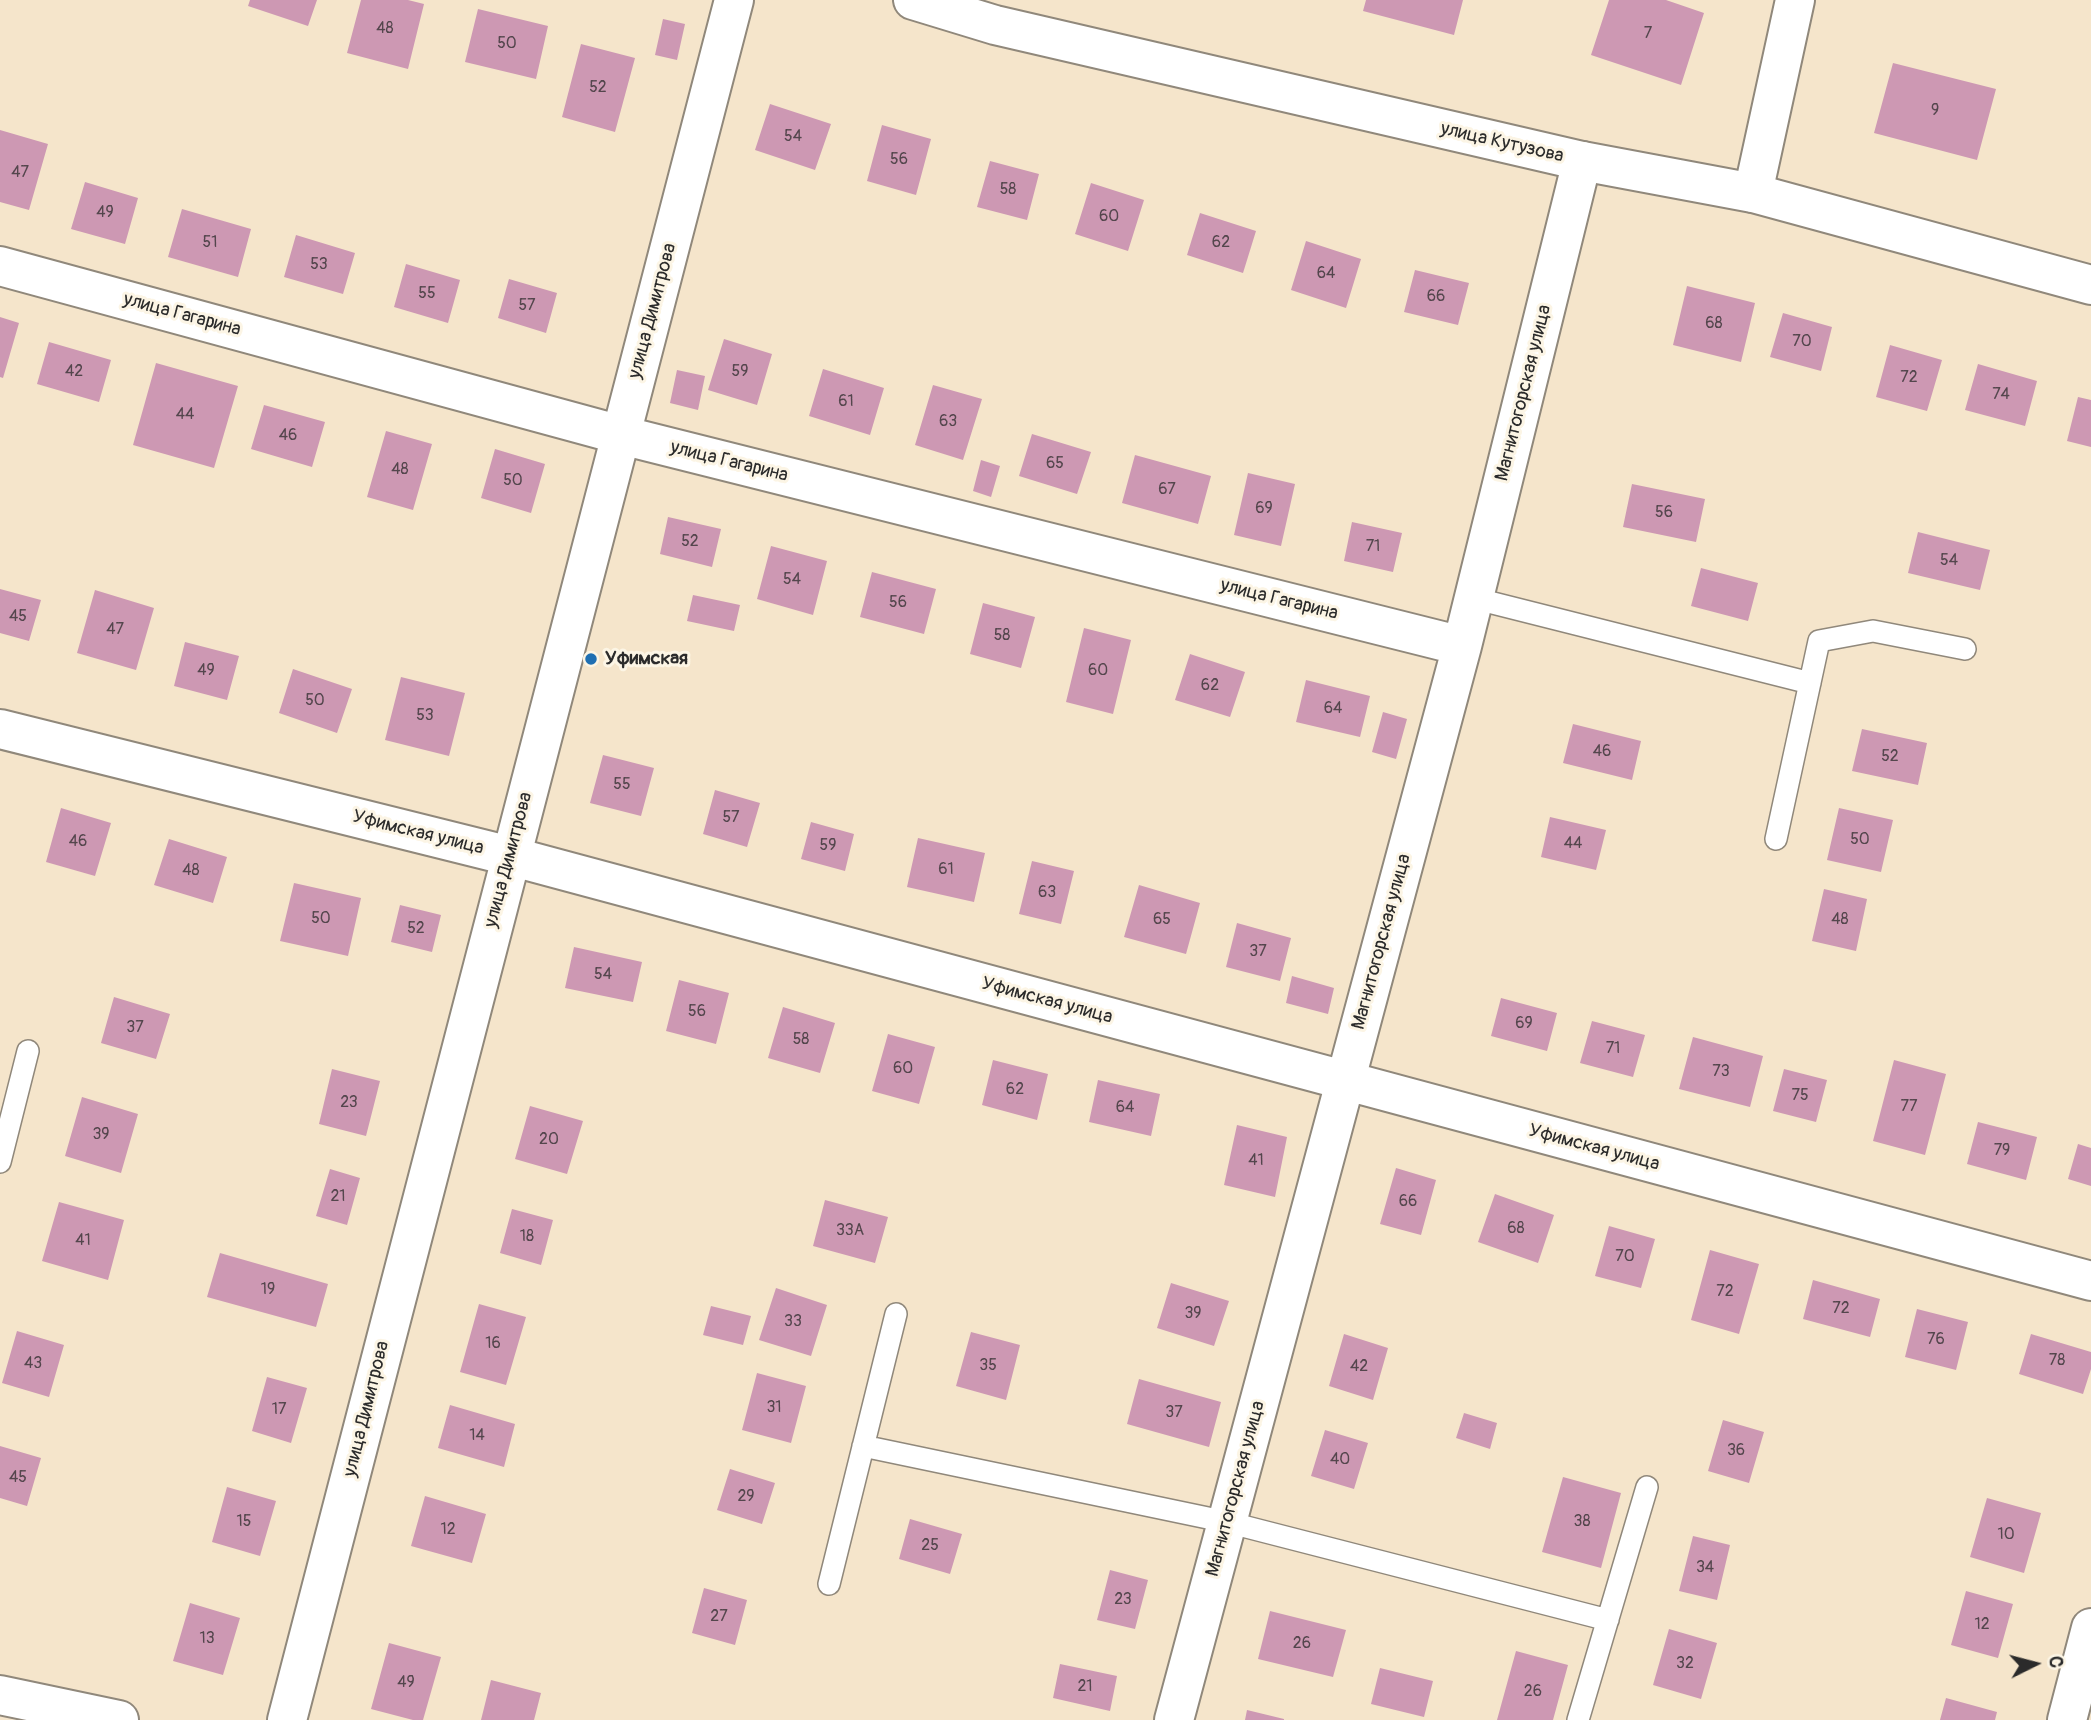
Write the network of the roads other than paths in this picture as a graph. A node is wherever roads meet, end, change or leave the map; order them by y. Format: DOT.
graph roads {
  1 [pos="734,0"];
  2 [pos="913,0"];
  3 [pos="1795,0"];
  4 [pos="1582,161"];
  5 [pos="1753,193"];
  6 [pos="0,265"];
  7 [pos="2091,285"];
  8 [pos="621,435"];
  9 [pos="1473,598"];
  10 [pos="1462,646"];
  11 [pos="1965,649"];
  12 [pos="1810,683"];
  13 [pos="0,729"];
  14 [pos="1776,839"];
  15 [pos="510,856"];
  16 [pos="28,1051"];
  17 [pos="1344,1081"];
  18 [pos="0,1162"];
  19 [pos="2091,1280"];
  20 [pos="896,1314"];
  21 [pos="863,1446"];
  22 [pos="1647,1487"];
  23 [pos="1227,1522"];
  24 [pos="828,1584"];
  25 [pos="1608,1620"];
  26 [pos="2091,1628"];
  27 [pos="0,1695"];
  28 [pos="119,1720"];
  29 [pos="286,1720"];
  30 [pos="1174,1720"];
  31 [pos="1578,1720"];
  32 [pos="2067,1720"];
  1 -- 8 [label="street, улица Димитрова"];
  2 -- 4 [label="street, улица Кутузова"];
  3 -- 5 [label="street"];
  4 -- 5 [label="street, улица Кутузова"];
  4 -- 9 [label="street, Магнитогорская улица"];
  5 -- 7 [label="street, улица Кутузова"];
  6 -- 8 [label="street, улица Гагарина"];
  8 -- 10 [label="street, улица Гагарина"];
  8 -- 15 [label="street, улица Димитрова"];
  9 -- 10 [label="street, Магнитогорская улица"];
  9 -- 12 [label="lane"];
  10 -- 17 [label="street, Магнитогорская улица"];
  11 -- 12 [label="lane"];
  12 -- 14 [label="lane"];
  13 -- 15 [label="street, Уфимская улица"];
  15 -- 17 [label="street, Уфимская улица"];
  15 -- 29 [label="street, улица Димитрова"];
  16 -- 18 [label="lane"];
  17 -- 19 [label="street, Уфимская улица"];
  17 -- 23 [label="street, Магнитогорская улица"];
  20 -- 21 [label="lane"];
  21 -- 23 [label="lane"];
  21 -- 24 [label="lane"];
  22 -- 25 [label="lane"];
  23 -- 25 [label="lane"];
  23 -- 30 [label="street, Магнитогорская улица"];
  25 -- 31 [label="lane"];
  26 -- 32 [label="street"];
  27 -- 28 [label="street"];
}
